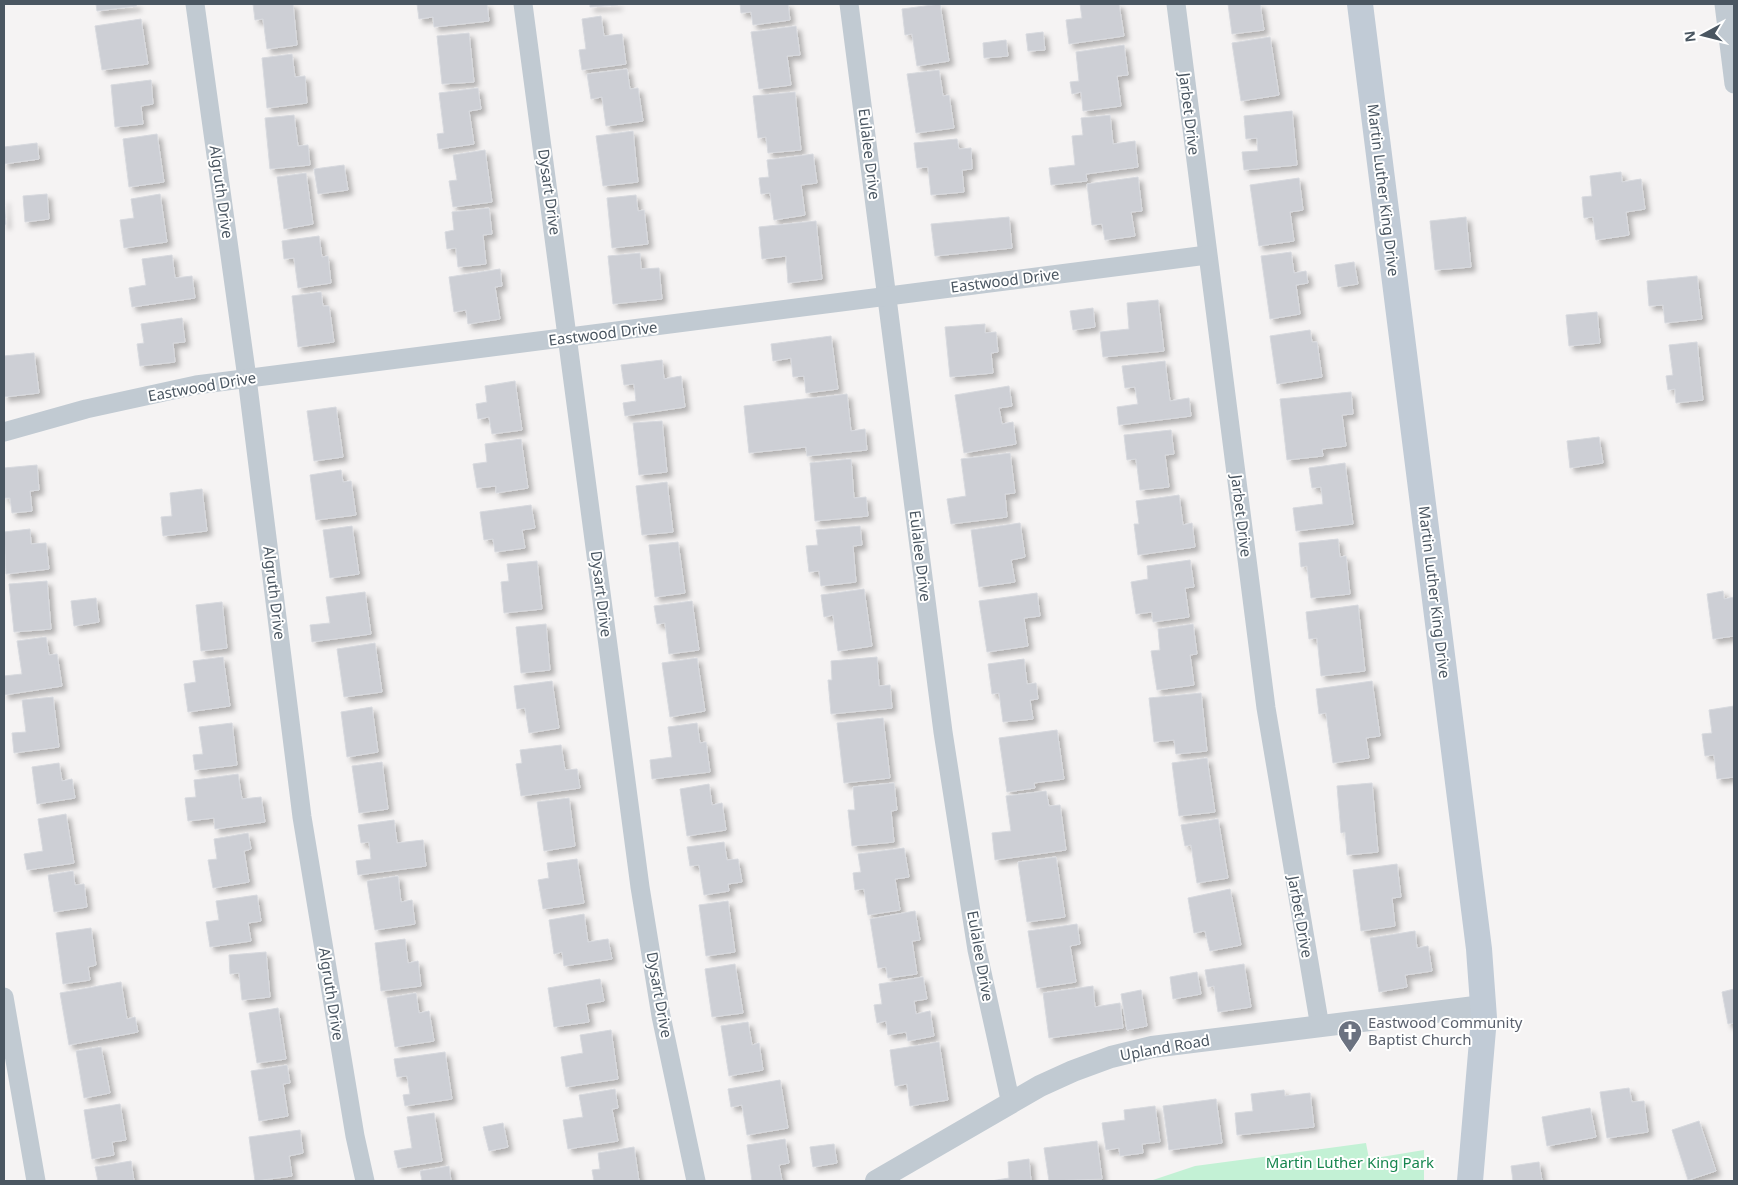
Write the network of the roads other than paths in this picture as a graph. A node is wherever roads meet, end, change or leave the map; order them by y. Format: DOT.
graph roads {
  1 [pos="195,4"];
  2 [pos="524,4"];
  3 [pos="849,4"];
  4 [pos="1176,4"];
  5 [pos="1360,4"];
  6 [pos="1724,4"];
  7 [pos="1734,84"];
  8 [pos="1207,255"];
  9 [pos="887,297"];
  10 [pos="569,338"];
  11 [pos="247,378"];
  12 [pos="4,432"];
  13 [pos="4,997"];
  14 [pos="1484,1006"];
  15 [pos="1320,1026"];
  16 [pos="1011,1104"];
  17 [pos="36,1181"];
  18 [pos="365,1181"];
  19 [pos="696,1181"];
  20 [pos="876,1181"];
  21 [pos="1470,1181"];
  1 -- 11 [label="street, Algruth Drive"];
  2 -- 10 [label="street, Dysart Drive"];
  3 -- 9 [label="street, Eulalee Drive"];
  4 -- 8 [label="street, Jarbet Drive"];
  5 -- 14 [label="main road, Martin Luther King Drive"];
  6 -- 7 [label="street"];
  8 -- 9 [label="street, Eastwood Drive"];
  8 -- 15 [label="street, Jarbet Drive"];
  9 -- 10 [label="street, Eastwood Drive"];
  9 -- 16 [label="street, Eulalee Drive"];
  10 -- 11 [label="street, Eastwood Drive"];
  10 -- 19 [label="street, Dysart Drive"];
  11 -- 12 [label="street, Eastwood Drive"];
  11 -- 18 [label="street, Algruth Drive"];
  13 -- 17 [label="street"];
  14 -- 15 [label="street, Upland Road"];
  14 -- 21 [label="main road, Martin Luther King Drive"];
  15 -- 16 [label="street, Upland Road"];
  16 -- 20 [label="street, Upland Road"];
}
